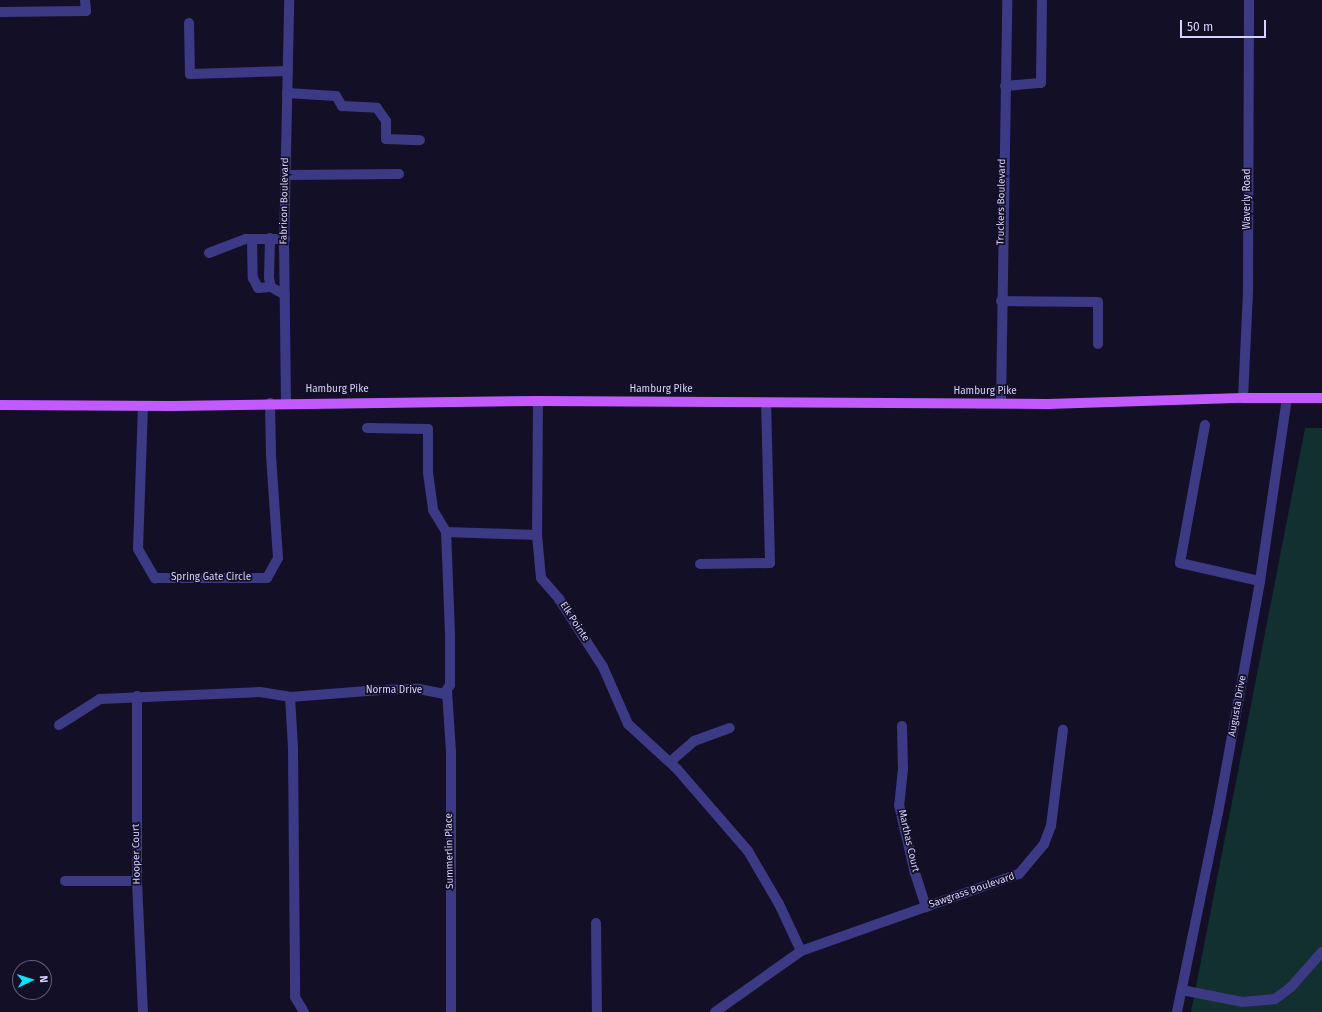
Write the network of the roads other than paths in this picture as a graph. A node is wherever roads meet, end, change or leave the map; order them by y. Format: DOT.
graph roads {
  1 [pos="86,0"];
  2 [pos="289,0"];
  3 [pos="1007,0"];
  4 [pos="1042,0"];
  5 [pos="1249,0"];
  6 [pos="0,12"];
  7 [pos="189,23"];
  8 [pos="288,71"];
  9 [pos="1005,86"];
  10 [pos="287,93"];
  11 [pos="420,140"];
  12 [pos="399,174"];
  13 [pos="286,175"];
  14 [pos="270,238"];
  15 [pos="252,239"];
  16 [pos="285,239"];
  17 [pos="209,253"];
  18 [pos="271,287"];
  19 [pos="285,295"];
  20 [pos="1001,301"];
  21 [pos="1098,344"];
  22 [pos="1243,398"];
  23 [pos="1287,398"];
  24 [pos="1322,398"];
  25 [pos="538,401"];
  26 [pos="270,403"];
  27 [pos="286,403"];
  28 [pos="766,403"];
  29 [pos="1001,403"];
  30 [pos="0,405"];
  31 [pos="143,406"];
  32 [pos="1205,425"];
  33 [pos="367,428"];
  34 [pos="446,532"];
  35 [pos="536,535"];
  36 [pos="700,564"];
  37 [pos="1260,582"];
  38 [pos="447,691"];
  39 [pos="138,696"];
  40 [pos="290,697"];
  41 [pos="59,725"];
  42 [pos="902,726"];
  43 [pos="730,728"];
  44 [pos="1063,730"];
  45 [pos="670,762"];
  46 [pos="65,881"];
  47 [pos="137,881"];
  48 [pos="926,907"];
  49 [pos="596,923"];
  50 [pos="801,951"];
  51 [pos="1322,952"];
  52 [pos="1182,990"];
  53 [pos="143,1012"];
  54 [pos="304,1012"];
  55 [pos="452,1012"];
  56 [pos="597,1012"];
  57 [pos="715,1012"];
  58 [pos="1177,1012"];
  1 -- 6 [label="street"];
  2 -- 8 [label="street, Fabricon Boulevard"];
  3 -- 9 [label="street, Truckers Boulevard"];
  4 -- 9 [label="street"];
  5 -- 22 [label="street, Waverly Road"];
  7 -- 8 [label="street"];
  8 -- 10 [label="street, Fabricon Boulevard"];
  9 -- 20 [label="street, Truckers Boulevard"];
  10 -- 11 [label="street"];
  10 -- 13 [label="street, Fabricon Boulevard"];
  12 -- 13 [label="street"];
  13 -- 16 [label="street, Fabricon Boulevard"];
  14 -- 15 [label="street"];
  14 -- 16 [label="street"];
  14 -- 18 [label="street"];
  15 -- 17 [label="street"];
  15 -- 18 [label="street"];
  16 -- 19 [label="street, Fabricon Boulevard"];
  18 -- 19 [label="street"];
  19 -- 27 [label="street, Fabricon Boulevard"];
  20 -- 21 [label="street"];
  20 -- 29 [label="street, Truckers Boulevard"];
  22 -- 23 [label="main road, Hamburg Pike"];
  22 -- 29 [label="main road, Hamburg Pike"];
  23 -- 24 [label="main road, Hamburg Pike"];
  23 -- 37 [label="street, Augusta Drive"];
  25 -- 27 [label="main road, Hamburg Pike"];
  25 -- 28 [label="main road, Hamburg Pike"];
  25 -- 35 [label="street, Elk Pointe"];
  26 -- 27 [label="main road, Hamburg Pike"];
  26 -- 31 [label="main road, Hamburg Pike"];
  26 -- 31 [label="street, Spring Gate Circle"];
  28 -- 29 [label="main road, Hamburg Pike"];
  28 -- 36 [label="street"];
  30 -- 31 [label="main road, Hamburg Pike"];
  32 -- 37 [label="street"];
  33 -- 34 [label="street"];
  34 -- 35 [label="street"];
  34 -- 38 [label="street"];
  35 -- 45 [label="street, Elk Pointe"];
  37 -- 52 [label="street, Augusta Drive"];
  38 -- 40 [label="street, Norma Drive"];
  38 -- 55 [label="street, Summerlin Place"];
  39 -- 40 [label="street, Norma Drive"];
  39 -- 41 [label="street, Norma Drive"];
  39 -- 47 [label="street, Hooper Court"];
  40 -- 54 [label="street"];
  42 -- 48 [label="street, Marthas Court"];
  43 -- 45 [label="street"];
  44 -- 48 [label="street, Sawgrass Boulevard"];
  45 -- 50 [label="street, Elk Pointe"];
  46 -- 47 [label="street"];
  47 -- 53 [label="street, Hooper Court"];
  48 -- 50 [label="street, Sawgrass Boulevard"];
  49 -- 56 [label="street"];
  50 -- 57 [label="street, Sawgrass Boulevard"];
  51 -- 52 [label="street"];
  52 -- 58 [label="street, Augusta Drive"];
}
